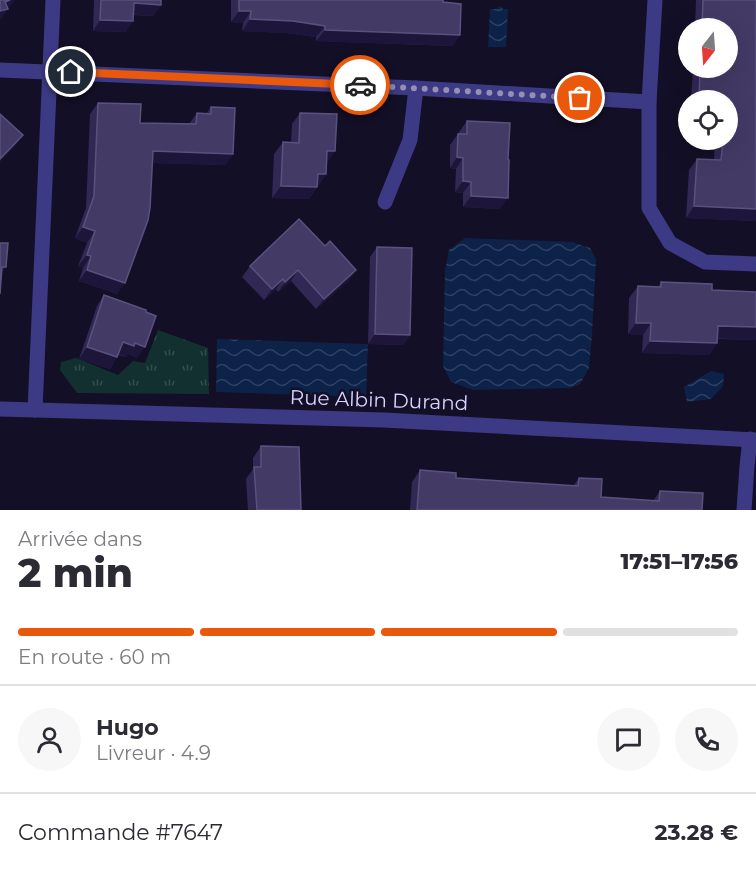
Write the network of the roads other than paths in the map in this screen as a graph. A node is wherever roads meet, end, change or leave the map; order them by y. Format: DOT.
graph roads {
  1 [pos="53,0"];
  2 [pos="655,0"];
  3 [pos="0,70"];
  4 [pos="50,71"];
  5 [pos="416,88"];
  6 [pos="649,102"];
  7 [pos="385,202"];
  8 [pos="756,264"];
  9 [pos="0,409"];
  10 [pos="35,410"];
  11 [pos="753,439"];
  12 [pos="744,510"];
  1 -- 4 [label="street"];
  2 -- 6 [label="street"];
  3 -- 4 [label="street"];
  4 -- 5 [label="street"];
  4 -- 10 [label="street"];
  5 -- 6 [label="street"];
  5 -- 7 [label="street"];
  6 -- 8 [label="street"];
  9 -- 10 [label="street, Rue Albin Durand"];
  10 -- 11 [label="street, Rue Albin Durand"];
  11 -- 12 [label="street"];
}
